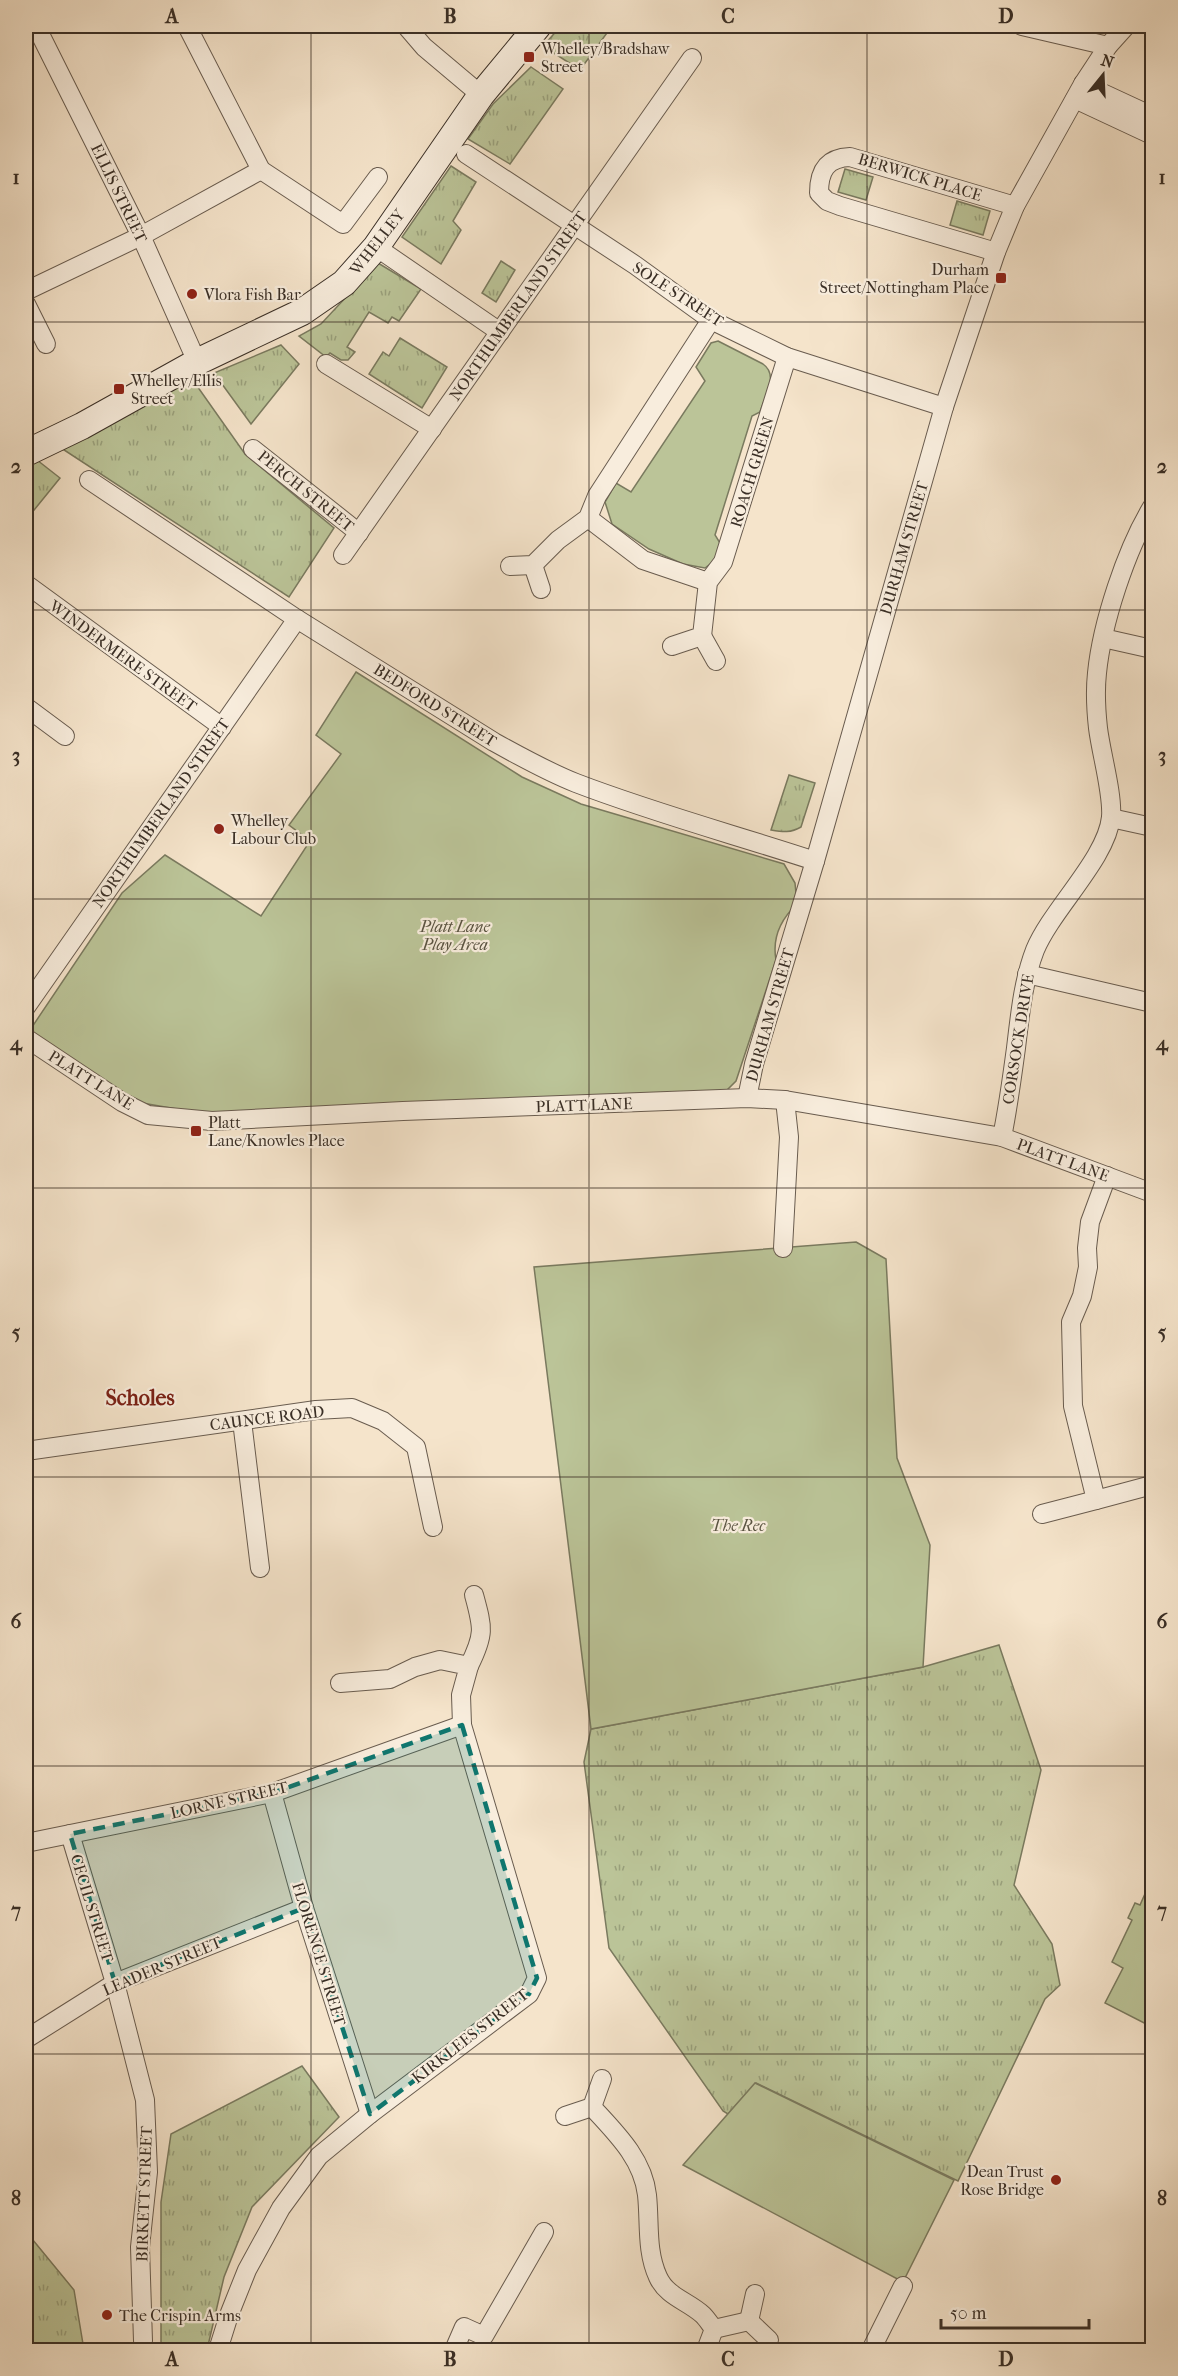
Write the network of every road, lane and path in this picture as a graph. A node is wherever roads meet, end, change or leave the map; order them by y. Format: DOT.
graph roads {
  1 [pos="36,26"];
  2 [pos="187,26"];
  3 [pos="406,26"];
  4 [pos="538,26"];
  5 [pos="1022,26"];
  6 [pos="1126,26"];
  7 [pos="1108,46"];
  8 [pos="692,58"];
  9 [pos="1079,91"];
  10 [pos="481,95"];
  11 [pos="1152,116"];
  12 [pos="1152,135"];
  13 [pos="466,154"];
  14 [pos="261,171"];
  15 [pos="378,177"];
  16 [pos="1015,206"];
  17 [pos="574,226"];
  18 [pos="141,236"];
  19 [pos="376,247"];
  20 [pos="996,252"];
  21 [pos="26,291"];
  22 [pos="26,304"];
  23 [pos="711,320"];
  24 [pos="500,332"];
  25 [pos="46,344"];
  26 [pos="787,357"];
  27 [pos="198,362"];
  28 [pos="326,364"];
  29 [pos="944,406"];
  30 [pos="432,429"];
  31 [pos="253,448"];
  32 [pos="26,453"];
  33 [pos="89,480"];
  34 [pos="1152,507"];
  35 [pos="588,518"];
  36 [pos="359,533"];
  37 [pos="343,555"];
  38 [pos="533,565"];
  39 [pos="510,566"];
  40 [pos="708,582"];
  41 [pos="26,584"];
  42 [pos="541,588"];
  43 [pos="297,619"];
  44 [pos="702,636"];
  45 [pos="1103,638"];
  46 [pos="672,646"];
  47 [pos="1152,649"];
  48 [pos="716,661"];
  49 [pos="26,707"];
  50 [pos="222,727"];
  51 [pos="65,736"];
  52 [pos="1111,818"];
  53 [pos="1152,827"];
  54 [pos="816,861"];
  55 [pos="1027,974"];
  56 [pos="1152,1003"];
  57 [pos="26,1007"];
  58 [pos="26,1038"];
  59 [pos="747,1098"];
  60 [pos="785,1100"];
  61 [pos="1002,1137"];
  62 [pos="1107,1176"];
  63 [pos="1152,1193"];
  64 [pos="783,1248"];
  65 [pos="242,1420"];
  66 [pos="26,1451"];
  67 [pos="1152,1485"];
  68 [pos="1096,1500"];
  69 [pos="1042,1514"];
  70 [pos="433,1527"];
  71 [pos="260,1568"];
  72 [pos="474,1595"];
  73 [pos="469,1666"];
  74 [pos="340,1683"];
  75 [pos="462,1725"];
  76 [pos="272,1793"];
  77 [pos="70,1834"];
  78 [pos="26,1843"];
  79 [pos="304,1908"];
  80 [pos="115,1983"];
  81 [pos="26,2039"];
  82 [pos="602,2079"];
  83 [pos="592,2107"];
  84 [pos="370,2114"];
  85 [pos="565,2116"];
  86 [pos="544,2232"];
  87 [pos="903,2286"];
  88 [pos="755,2294"];
  89 [pos="749,2321"];
  90 [pos="714,2329"];
  91 [pos="769,2340"];
  92 [pos="143,2341"];
  93 [pos="218,2350"];
  94 [pos="454,2350"];
  95 [pos="706,2350"];
  96 [pos="871,2350"];
  1 -- 18 [label="street, ELLIS STREET"];
  2 -- 14 [label="street"];
  3 -- 10 [label="street"];
  4 -- 10 [label="main road, WHELLEY"];
  5 -- 7 [label="street"];
  6 -- 7 [label="street, DURHAM STREET"];
  7 -- 9 [label="street, DURHAM STREET"];
  8 -- 17 [label="street, NORTHUMBERLAND STREET"];
  9 -- 11 [label="street"];
  9 -- 12 [label="street"];
  9 -- 16 [label="street, DURHAM STREET"];
  10 -- 19 [label="main road, WHELLEY"];
  13 -- 17 [label="street, SOLE STREET"];
  14 -- 15 [label="street"];
  14 -- 18 [label="street"];
  16 -- 20 [label="street, DURHAM STREET"];
  16 -- 20 [label="street, BERWICK PLACE"];
  17 -- 23 [label="street, SOLE STREET"];
  17 -- 24 [label="street, NORTHUMBERLAND STREET"];
  18 -- 21 [label="street"];
  18 -- 27 [label="street, ELLIS STREET"];
  19 -- 24 [label="street"];
  19 -- 27 [label="main road, WHELLEY"];
  20 -- 29 [label="street, DURHAM STREET"];
  22 -- 25 [label="street"];
  23 -- 26 [label="street, SOLE STREET"];
  23 -- 35 [label="street"];
  24 -- 30 [label="street, NORTHUMBERLAND STREET"];
  26 -- 29 [label="street, SOLE STREET"];
  26 -- 40 [label="street, ROACH GREEN"];
  27 -- 32 [label="main road, WHELLEY"];
  28 -- 30 [label="street"];
  29 -- 54 [label="street, DURHAM STREET"];
  30 -- 36 [label="street, NORTHUMBERLAND STREET"];
  31 -- 36 [label="street, PERCH STREET"];
  33 -- 43 [label="street, BEDFORD STREET"];
  34 -- 45 [label="street, CORSOCK DRIVE"];
  35 -- 38 [label="street"];
  35 -- 40 [label="street"];
  36 -- 37 [label="street, NORTHUMBERLAND STREET"];
  38 -- 39 [label="street"];
  38 -- 42 [label="street"];
  40 -- 44 [label="street, ROACH GREEN"];
  41 -- 50 [label="street, WINDERMERE STREET"];
  43 -- 50 [label="street, NORTHUMBERLAND STREET"];
  43 -- 54 [label="street, BEDFORD STREET"];
  44 -- 46 [label="street"];
  44 -- 48 [label="street"];
  45 -- 47 [label="street"];
  45 -- 52 [label="street, CORSOCK DRIVE"];
  49 -- 51 [label="street"];
  50 -- 57 [label="street, NORTHUMBERLAND STREET"];
  52 -- 53 [label="street"];
  52 -- 55 [label="street, CORSOCK DRIVE"];
  54 -- 59 [label="street, DURHAM STREET"];
  55 -- 56 [label="street"];
  55 -- 61 [label="street, CORSOCK DRIVE"];
  58 -- 59 [label="street, PLATT LANE"];
  59 -- 60 [label="street, PLATT LANE"];
  60 -- 61 [label="street, PLATT LANE"];
  60 -- 64 [label="street"];
  61 -- 62 [label="street, PLATT LANE"];
  62 -- 63 [label="street, PLATT LANE"];
  62 -- 68 [label="street"];
  65 -- 66 [label="street, CAUNCE ROAD"];
  65 -- 70 [label="street, CAUNCE ROAD"];
  65 -- 71 [label="street"];
  67 -- 68 [label="street"];
  68 -- 69 [label="street"];
  72 -- 73 [label="street, KIRKLEES STREET"];
  73 -- 74 [label="street"];
  73 -- 75 [label="street, KIRKLEES STREET"];
  75 -- 76 [label="street, LORNE STREET"];
  75 -- 84 [label="street, KIRKLEES STREET"];
  76 -- 77 [label="street, LORNE STREET"];
  76 -- 79 [label="street, FLORENCE STREET"];
  77 -- 78 [label="street, LORNE STREET"];
  77 -- 80 [label="street, CECIL STREET"];
  79 -- 80 [label="street, LEADER STREET"];
  79 -- 84 [label="street, FLORENCE STREET"];
  80 -- 81 [label="street, LEADER STREET"];
  80 -- 92 [label="street, BIRKETT STREET"];
  82 -- 83 [label="street"];
  83 -- 85 [label="street"];
  83 -- 90 [label="street"];
  84 -- 93 [label="street, KIRKLEES STREET"];
  86 -- 94 [label="street"];
  87 -- 96 [label="street"];
  88 -- 89 [label="street"];
  89 -- 90 [label="street"];
  89 -- 91 [label="street"];
  90 -- 95 [label="street"];
}
